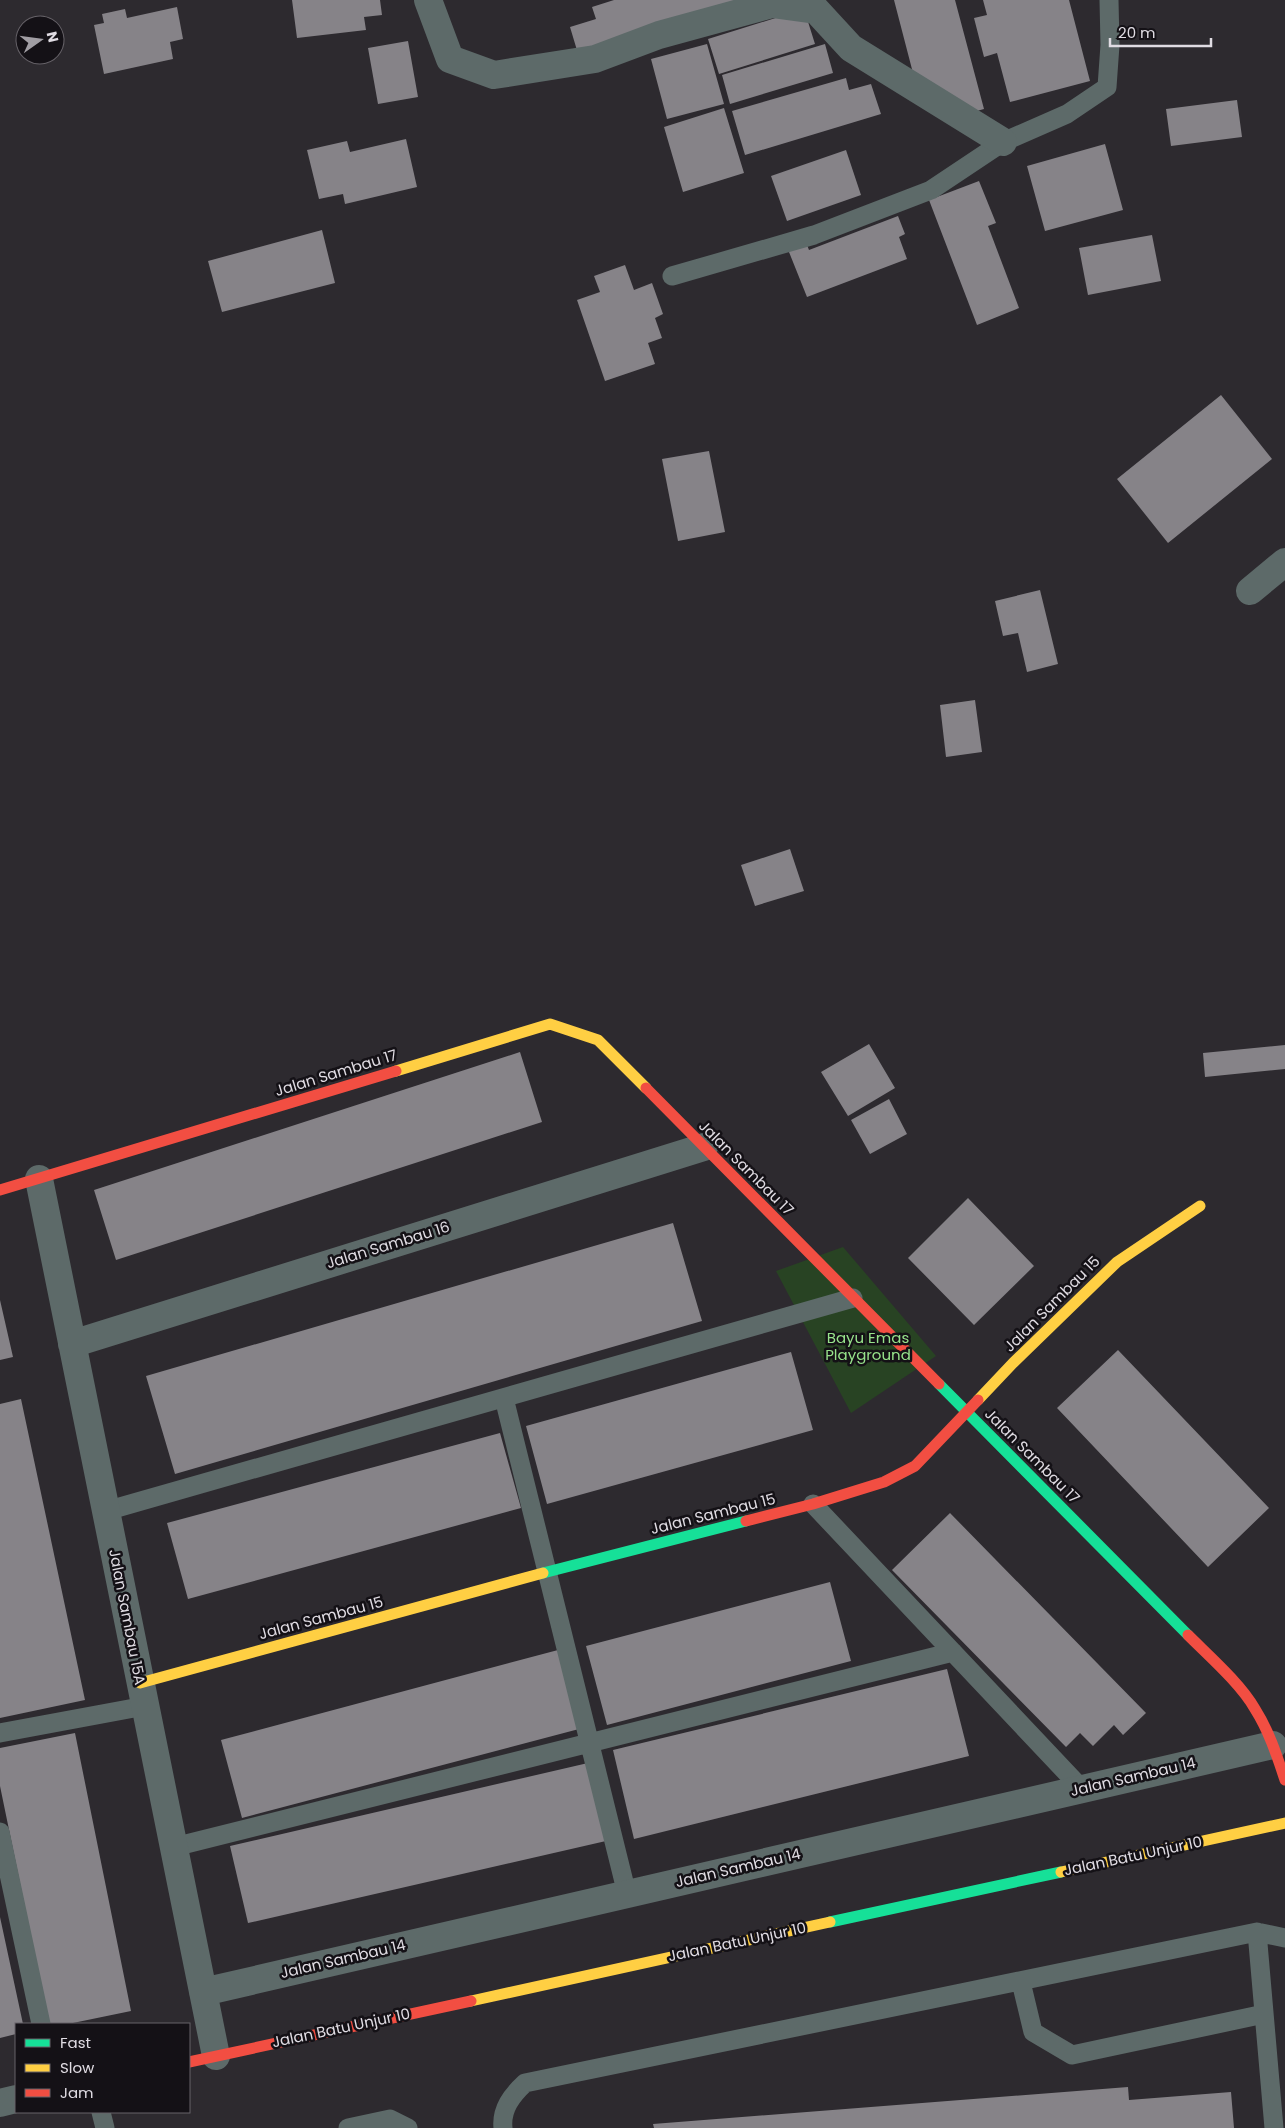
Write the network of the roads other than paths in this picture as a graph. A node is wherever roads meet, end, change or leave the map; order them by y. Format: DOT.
graph roads {
  1 [pos="428,0"];
  2 [pos="1109,0"];
  3 [pos="1003,142"];
  4 [pos="672,276"];
  5 [pos="1285,562"];
  6 [pos="1250,590"];
  7 [pos="704,1147"];
  8 [pos="39,1178"];
  9 [pos="0,1190"];
  10 [pos="1200,1206"];
  11 [pos="853,1298"];
  12 [pos="72,1344"];
  13 [pos="504,1398"];
  14 [pos="967,1412"];
  15 [pos="813,1504"];
  16 [pos="106,1510"];
  17 [pos="547,1572"];
  18 [pos="953,1652"];
  19 [pos="143,1694"];
  20 [pos="0,1733"];
  21 [pos="590,1743"];
  22 [pos="1273,1745"];
  23 [pos="1285,1780"];
  24 [pos="1082,1789"];
  25 [pos="1285,1823"];
  26 [pos="0,1832"];
  27 [pos="174,1847"];
  28 [pos="627,1894"];
  29 [pos="1257,1932"];
  30 [pos="1285,1938"];
  31 [pos="1021,1982"];
  32 [pos="203,1992"];
  33 [pos="1264,2014"];
  34 [pos="41,2023"];
  35 [pos="216,2056"];
  36 [pos="190,2062"];
  37 [pos="15,2099"];
  38 [pos="0,2102"];
  39 [pos="101,2113"];
  40 [pos="105,2128"];
  41 [pos="348,2128"];
  42 [pos="408,2128"];
  43 [pos="503,2128"];
  44 [pos="1274,2128"];
  1 -- 3 [label="street"];
  2 -- 3 [label="lane"];
  3 -- 4 [label="lane"];
  5 -- 6 [label="street"];
  7 -- 8 [label="street, Jalan Sambau 17"];
  7 -- 11 [label="street, Jalan Sambau 17"];
  7 -- 12 [label="street, Jalan Sambau 16"];
  8 -- 9 [label="street, Jalan Sambau 17"];
  8 -- 12 [label="street, Jalan Sambau 15A"];
  10 -- 14 [label="street, Jalan Sambau 15"];
  11 -- 13 [label="lane"];
  11 -- 14 [label="street, Jalan Sambau 17"];
  12 -- 16 [label="street, Jalan Sambau 15A"];
  13 -- 16 [label="lane"];
  13 -- 17 [label="lane"];
  14 -- 15 [label="street, Jalan Sambau 15"];
  14 -- 22 [label="street, Jalan Sambau 17"];
  15 -- 17 [label="street, Jalan Sambau 15"];
  15 -- 18 [label="lane"];
  16 -- 19 [label="street, Jalan Sambau 15A"];
  17 -- 19 [label="street, Jalan Sambau 15"];
  17 -- 21 [label="lane"];
  18 -- 21 [label="lane"];
  18 -- 24 [label="lane"];
  19 -- 20 [label="lane"];
  19 -- 27 [label="street, Jalan Sambau 15A"];
  21 -- 27 [label="lane"];
  21 -- 28 [label="lane"];
  22 -- 23 [label="street, Jalan Sambau 17"];
  22 -- 24 [label="street, Jalan Sambau 14"];
  24 -- 28 [label="street, Jalan Sambau 14"];
  25 -- 35 [label="street, Jalan Batu Unjur 10"];
  26 -- 34 [label="lane"];
  27 -- 32 [label="street, Jalan Sambau 15A"];
  28 -- 32 [label="street, Jalan Sambau 14"];
  29 -- 30 [label="lane"];
  29 -- 31 [label="lane"];
  29 -- 33 [label="lane"];
  31 -- 33 [label="lane"];
  31 -- 43 [label="lane"];
  32 -- 35 [label="street, Jalan Sambau 15A"];
  33 -- 44 [label="lane"];
  35 -- 36 [label="street, Jalan Batu Unjur 10"];
  37 -- 38 [label="street"];
  39 -- 40 [label="lane"];
  41 -- 42 [label="lane"];
}
